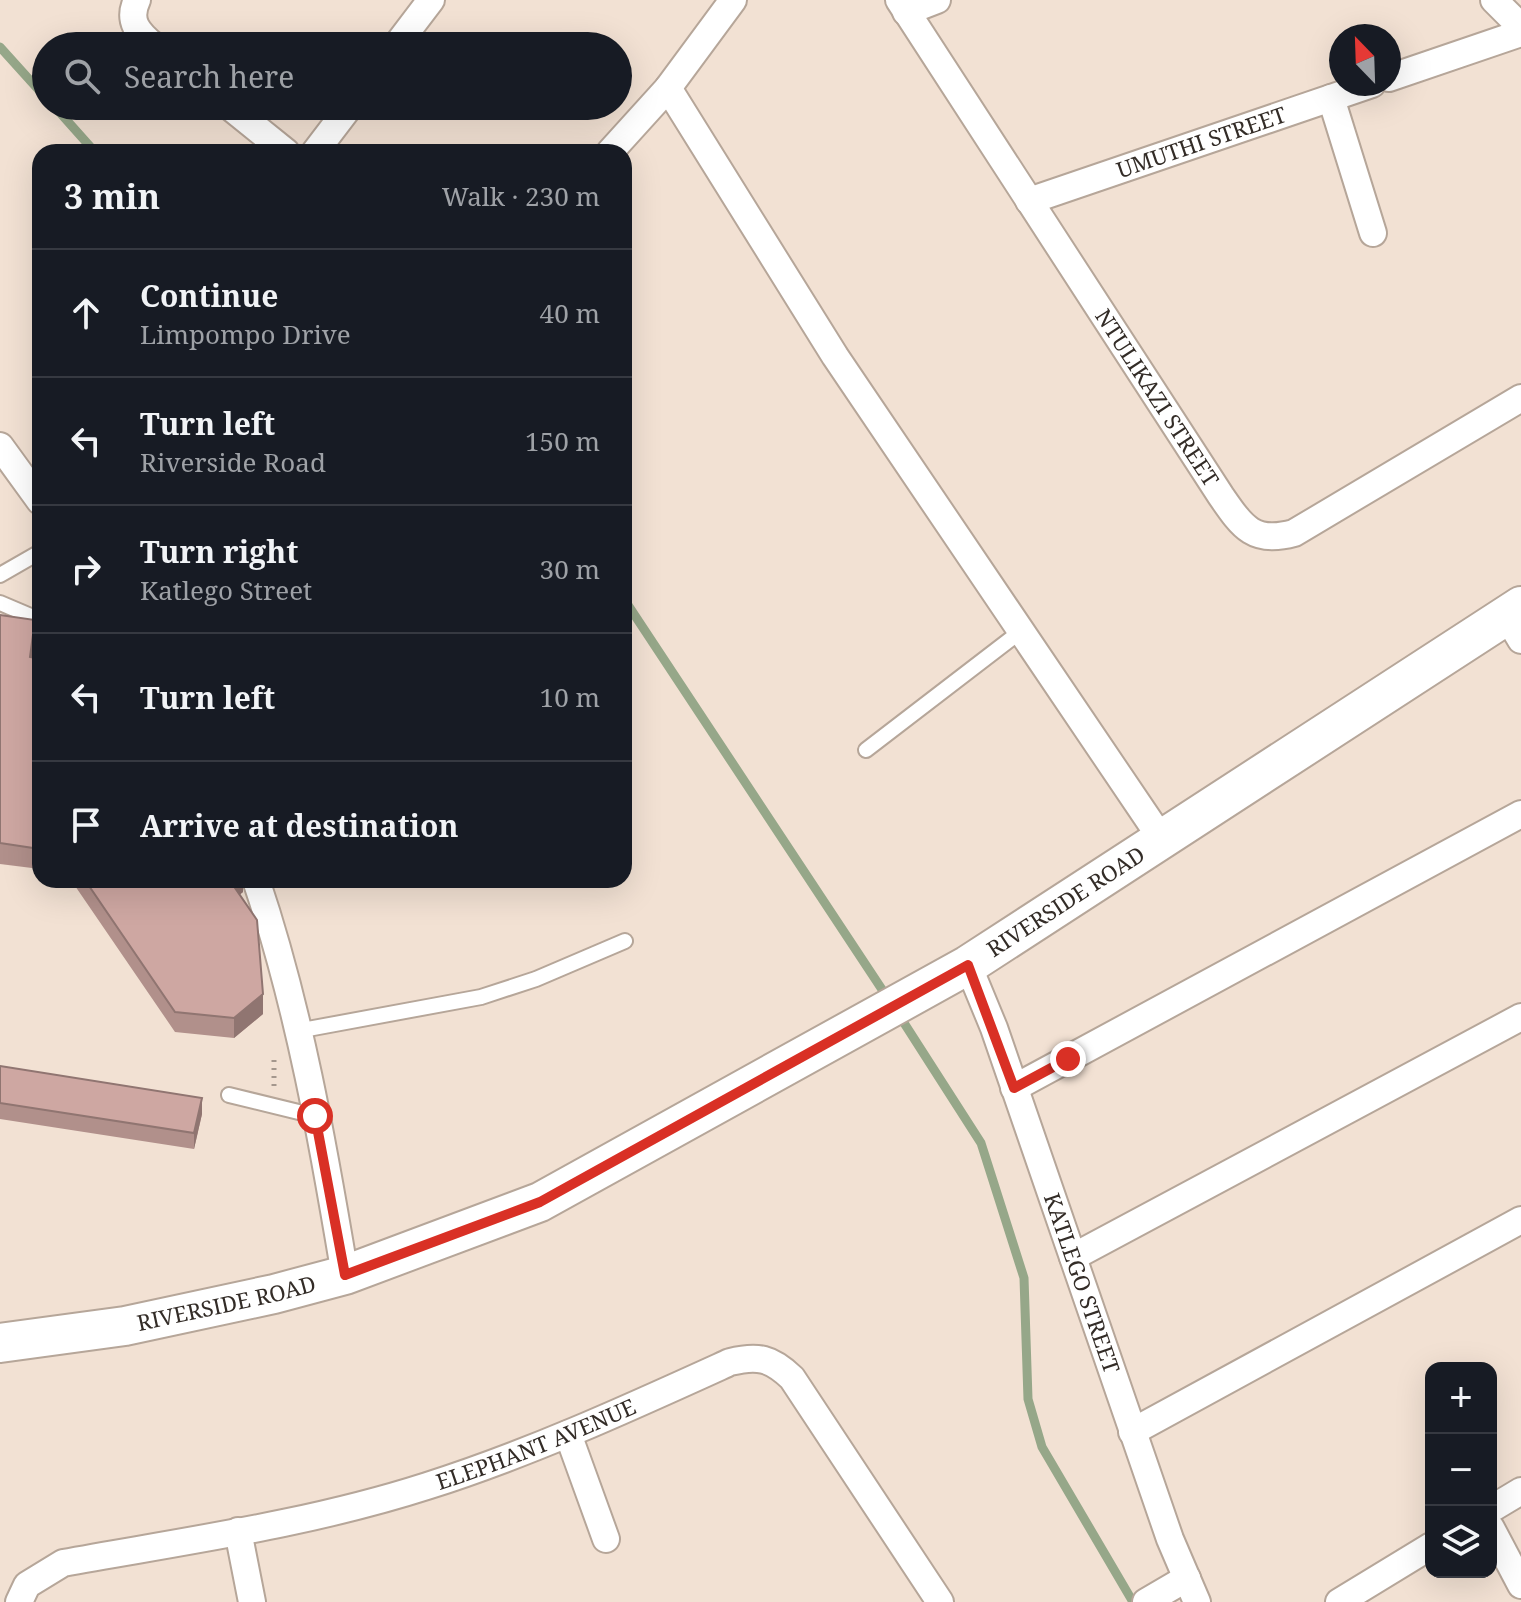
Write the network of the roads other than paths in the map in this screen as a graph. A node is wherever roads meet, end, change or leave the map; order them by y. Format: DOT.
graph roads {
  1 [pos="137,0"];
  2 [pos="431,0"];
  3 [pos="733,0"];
  4 [pos="937,0"];
  5 [pos="1494,0"];
  6 [pos="903,6"];
  7 [pos="1521,27"];
  8 [pos="140,32"];
  9 [pos="407,32"];
  10 [pos="1521,33"];
  11 [pos="1401,74"];
  12 [pos="668,88"];
  13 [pos="1337,96"];
  14 [pos="1331,98"];
  15 [pos="246,120"];
  16 [pos="339,120"];
  17 [pos="276,144"];
  18 [pos="321,144"];
  19 [pos="617,144"];
  20 [pos="1029,201"];
  21 [pos="1373,233"];
  22 [pos="1521,398"];
  23 [pos="0,446"];
  24 [pos="32,490"];
  25 [pos="32,557"];
  26 [pos="0,575"];
  27 [pos="0,603"];
  28 [pos="32,617"];
  29 [pos="1516,621"];
  30 [pos="1021,631"];
  31 [pos="866,750"];
  32 [pos="1521,814"];
  33 [pos="1163,841"];
  34 [pos="259,888"];
  35 [pos="625,941"];
  36 [pos="968,965"];
  37 [pos="1521,1017"];
  38 [pos="297,1031"];
  39 [pos="1014,1088"];
  40 [pos="229,1095"];
  41 [pos="315,1116"];
  42 [pos="1521,1220"];
  43 [pos="1073,1257"];
  44 [pos="345,1275"];
  45 [pos="0,1343"];
  46 [pos="1132,1432"];
  47 [pos="568,1434"];
  48 [pos="1521,1491"];
  49 [pos="1496,1506"];
  50 [pos="238,1531"];
  51 [pos="606,1539"];
  52 [pos="1497,1539"];
  53 [pos="1425,1550"];
  54 [pos="1521,1585"];
  55 [pos="1192,1590"];
  56 [pos="19,1602"];
  57 [pos="252,1602"];
  58 [pos="940,1602"];
  59 [pos="1146,1602"];
  60 [pos="1339,1602"];
  1 -- 8 [label="street"];
  2 -- 9 [label="street"];
  3 -- 12 [label="street"];
  4 -- 6 [label="street"];
  5 -- 7 [label="street"];
  6 -- 20 [label="street, NTULIKAZI STREET"];
  10 -- 11 [label="street"];
  12 -- 19 [label="street"];
  12 -- 30 [label="street"];
  13 -- 14 [label="street, UMUTHI STREET"];
  14 -- 20 [label="street, UMUTHI STREET"];
  14 -- 21 [label="street"];
  15 -- 17 [label="street"];
  16 -- 18 [label="street"];
  20 -- 22 [label="street, NTULIKAZI STREET"];
  23 -- 24 [label="street"];
  25 -- 26 [label="lane"];
  27 -- 28 [label="lane"];
  29 -- 33 [label="street, RIVERSIDE ROAD"];
  30 -- 31 [label="lane"];
  30 -- 33 [label="street"];
  32 -- 39 [label="street"];
  33 -- 36 [label="street, RIVERSIDE ROAD"];
  34 -- 38 [label="street"];
  35 -- 38 [label="lane"];
  36 -- 39 [label="street, KATLEGO STREET"];
  36 -- 44 [label="street, RIVERSIDE ROAD"];
  37 -- 43 [label="street"];
  38 -- 41 [label="street"];
  39 -- 43 [label="street, KATLEGO STREET"];
  40 -- 41 [label="lane"];
  41 -- 44 [label="street"];
  42 -- 46 [label="street"];
  43 -- 46 [label="street, KATLEGO STREET"];
  44 -- 45 [label="street, RIVERSIDE ROAD"];
  46 -- 55 [label="street, KATLEGO STREET"];
  47 -- 50 [label="street, ELEPHANT AVENUE"];
  47 -- 51 [label="street"];
  47 -- 58 [label="street, ELEPHANT AVENUE"];
  48 -- 49 [label="street"];
  50 -- 56 [label="street, ELEPHANT AVENUE"];
  50 -- 57 [label="street"];
  52 -- 54 [label="street"];
  53 -- 60 [label="street"];
  55 -- 59 [label="street"];
}
